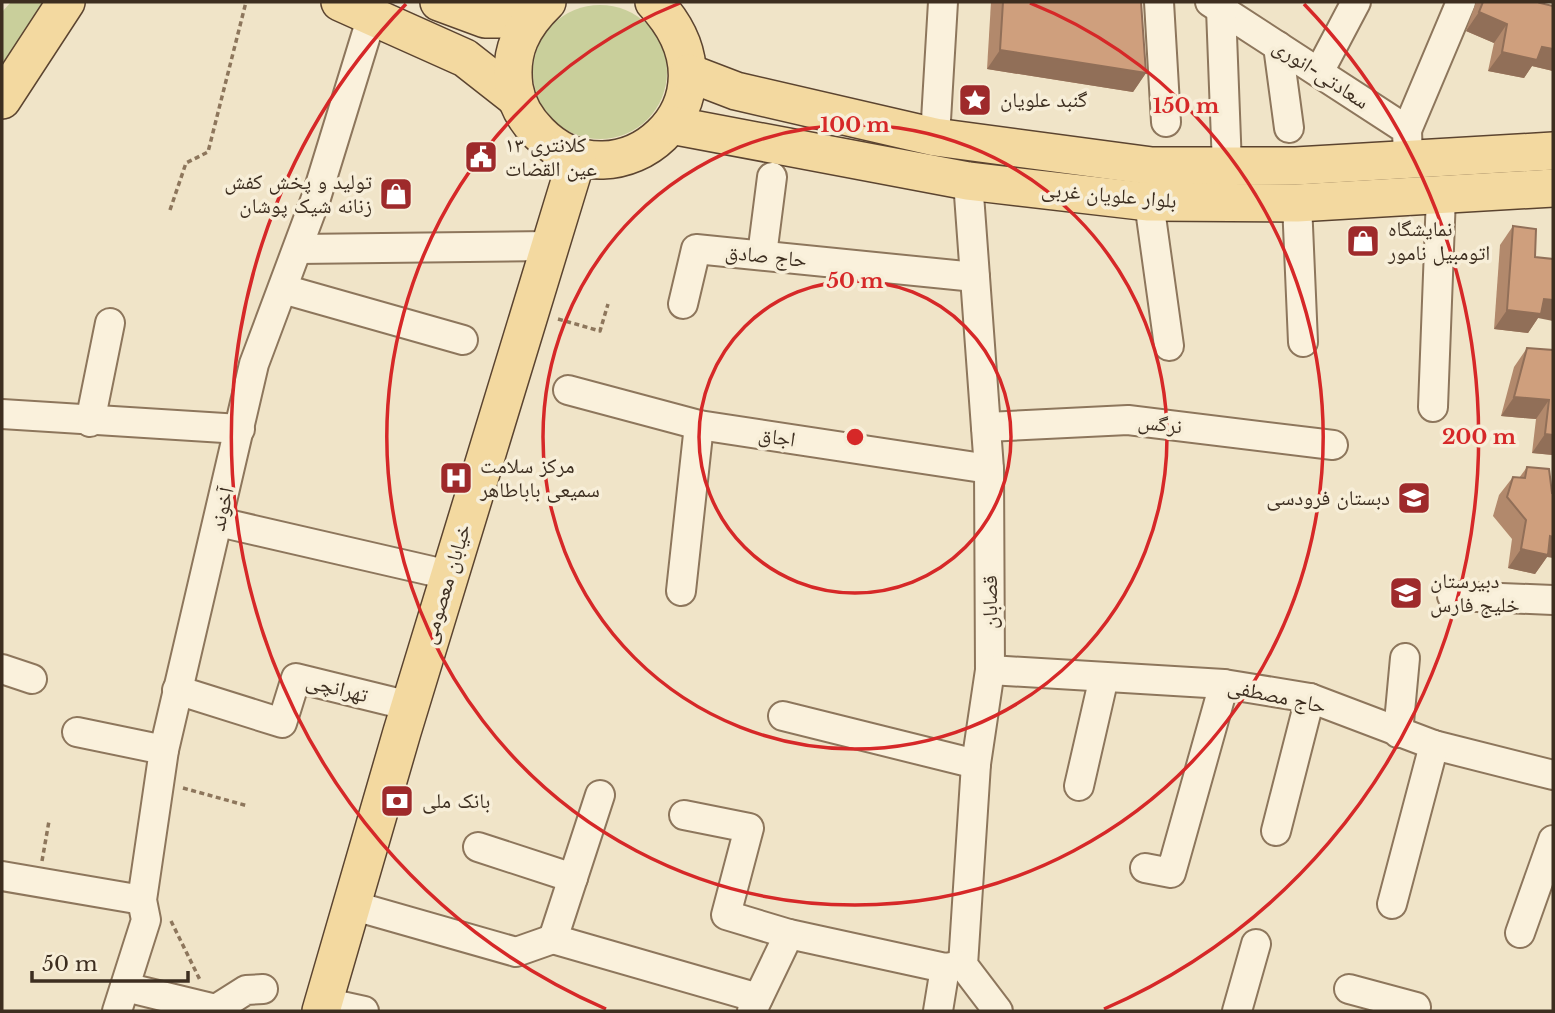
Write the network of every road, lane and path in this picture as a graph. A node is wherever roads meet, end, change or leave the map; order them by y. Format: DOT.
graph roads {
  1 [pos="66,2"];
  2 [pos="246,2"];
  3 [pos="340,2"];
  4 [pos="439,2"];
  5 [pos="654,2"];
  6 [pos="943,2"];
  7 [pos="1159,2"];
  8 [pos="1356,2"];
  9 [pos="1461,2"];
  10 [pos="1218,4"];
  11 [pos="538,10"];
  12 [pos="372,16"];
  13 [pos="1278,46"];
  14 [pos="1319,72"];
  15 [pos="689,74"];
  16 [pos="516,98"];
  17 [pos="2,100"];
  18 [pos="1166,122"];
  19 [pos="671,125"];
  20 [pos="1289,128"];
  21 [pos="935,137"];
  22 [pos="1408,145"];
  23 [pos="1553,151"];
  24 [pos="577,158"];
  25 [pos="1138,164"];
  26 [pos="1227,166"];
  27 [pos="772,177"];
  28 [pos="968,181"];
  29 [pos="1553,188"];
  30 [pos="1441,196"];
  31 [pos="1143,201"];
  32 [pos="1297,203"];
  33 [pos="170,210"];
  34 [pos="548,246"];
  35 [pos="298,250"];
  36 [pos="762,255"];
  37 [pos="975,277"];
  38 [pos="283,289"];
  39 [pos="608,304"];
  40 [pos="683,304"];
  41 [pos="530,310"];
  42 [pos="110,323"];
  43 [pos="1174,329"];
  44 [pos="463,340"];
  45 [pos="1303,342"];
  46 [pos="568,390"];
  47 [pos="1433,407"];
  48 [pos="2,414"];
  49 [pos="90,422"];
  50 [pos="699,425"];
  51 [pos="986,427"];
  52 [pos="240,429"];
  53 [pos="1333,445"];
  54 [pos="989,469"];
  55 [pos="219,522"];
  56 [pos="449,575"];
  57 [pos="681,592"];
  58 [pos="1452,596"];
  59 [pos="1553,600"];
  60 [pos="1405,658"];
  61 [pos="2,669"];
  62 [pos="990,670"];
  63 [pos="1104,677"];
  64 [pos="32,679"];
  65 [pos="1224,684"];
  66 [pos="177,690"];
  67 [pos="1310,698"];
  68 [pos="410,706"];
  69 [pos="783,716"];
  70 [pos="77,732"];
  71 [pos="1398,733"];
  72 [pos="1434,745"];
  73 [pos="164,750"];
  74 [pos="976,764"];
  75 [pos="1553,775"];
  76 [pos="160,782"];
  77 [pos="1079,786"];
  78 [pos="600,795"];
  79 [pos="248,806"];
  80 [pos="684,815"];
  81 [pos="49,821"];
  82 [pos="1276,831"];
  83 [pos="1553,840"];
  84 [pos="478,847"];
  85 [pos="1145,868"];
  86 [pos="2,876"];
  87 [pos="573,878"];
  88 [pos="38,884"];
  89 [pos="142,901"];
  90 [pos="1392,904"];
  91 [pos="351,905"];
  92 [pos="170,919"];
  93 [pos="1520,933"];
  94 [pos="789,934"];
  95 [pos="553,939"];
  96 [pos="1256,944"];
  97 [pos="954,967"];
  98 [pos="1349,989"];
  99 [pos="121,999"];
  100 [pos="241,1000"];
  101 [pos="755,1004"];
  102 [pos="322,1007"];
  103 [pos="363,1011"];
  104 [pos="938,1011"];
  105 [pos="998,1011"];
  106 [pos="1237,1011"];
  107 [pos="1415,1011"];
  1 -- 17 [label="main road"];
  2 -- 33 [label="path"];
  3 -- 12 [label="main road"];
  4 -- 11 [label="main road"];
  5 -- 15 [label="main road"];
  6 -- 21 [label="street"];
  7 -- 18 [label="street"];
  8 -- 14 [label="street"];
  9 -- 22 [label="street"];
  10 -- 13 [label="street, سعادتی-انوری"];
  10 -- 26 [label="street"];
  11 -- 16 [label="main road"];
  12 -- 16 [label="main road"];
  12 -- 35 [label="street, آخوند"];
  13 -- 14 [label="street, سعادتی-انوری"];
  13 -- 20 [label="street"];
  14 -- 22 [label="street, سعادتی-انوری"];
  15 -- 19 [label="main road"];
  15 -- 21 [label="main road, بلوار علویان غربی"];
  16 -- 24 [label="main road"];
  19 -- 24 [label="main road"];
  19 -- 28 [label="main road, بلوار علویان غربی"];
  21 -- 25 [label="main road, بلوار علویان غربی"];
  22 -- 23 [label="main road, بلوار علویان غربی"];
  22 -- 26 [label="main road, بلوار علویان غربی"];
  24 -- 34 [label="main road, خیابان معصومی"];
  25 -- 26 [label="main road, بلوار علویان غربی"];
  25 -- 31 [label="main road"];
  27 -- 36 [label="street"];
  28 -- 31 [label="main road, بلوار علویان غربی"];
  28 -- 37 [label="street, قصابان"];
  29 -- 30 [label="main road, بلوار علویان غربی"];
  30 -- 32 [label="main road, بلوار علویان غربی"];
  30 -- 47 [label="street"];
  31 -- 32 [label="main road, بلوار علویان غربی"];
  31 -- 43 [label="street"];
  32 -- 45 [label="street"];
  34 -- 35 [label="street"];
  34 -- 41 [label="main road, خیابان معصومی"];
  35 -- 38 [label="street, آخوند"];
  36 -- 37 [label="street, حاج صادق"];
  36 -- 40 [label="street, حاج صادق"];
  37 -- 51 [label="street, قصابان"];
  38 -- 44 [label="street"];
  38 -- 52 [label="street, آخوند"];
  39 -- 41 [label="path"];
  41 -- 56 [label="main road, خیابان معصومی"];
  42 -- 49 [label="street"];
  46 -- 50 [label="street, اجاق"];
  48 -- 49 [label="street"];
  49 -- 52 [label="street"];
  50 -- 54 [label="street, اجاق"];
  50 -- 57 [label="street"];
  51 -- 53 [label="street, نرگس"];
  51 -- 54 [label="street, قصابان"];
  52 -- 55 [label="street, آخوند"];
  54 -- 62 [label="street, قصابان"];
  55 -- 56 [label="street"];
  55 -- 66 [label="street, آخوند"];
  56 -- 68 [label="main road, خیابان معصومی"];
  58 -- 59 [label="street"];
  60 -- 71 [label="street"];
  61 -- 64 [label="street"];
  62 -- 63 [label="street, حاج مصطفی"];
  62 -- 74 [label="street, قصابان"];
  63 -- 65 [label="street, حاج مصطفی"];
  63 -- 77 [label="street"];
  65 -- 67 [label="street, حاج مصطفی"];
  65 -- 85 [label="street"];
  66 -- 68 [label="street, تهرانچی"];
  66 -- 73 [label="street, آخوند"];
  67 -- 71 [label="street, حاج مصطفی"];
  67 -- 82 [label="street"];
  68 -- 91 [label="main road, خیابان معصومی"];
  69 -- 74 [label="street"];
  70 -- 73 [label="street"];
  71 -- 72 [label="street, حاج مصطفی"];
  72 -- 75 [label="street, حاج مصطفی"];
  72 -- 90 [label="street"];
  73 -- 76 [label="street, آخوند"];
  74 -- 97 [label="street, قصابان"];
  76 -- 79 [label="path"];
  76 -- 89 [label="street, آخوند"];
  78 -- 87 [label="street"];
  80 -- 94 [label="street"];
  81 -- 88 [label="path"];
  83 -- 93 [label="street"];
  84 -- 87 [label="street"];
  86 -- 88 [label="street"];
  87 -- 95 [label="street"];
  88 -- 89 [label="street"];
  89 -- 99 [label="street, آخوند"];
  91 -- 95 [label="street"];
  91 -- 102 [label="main road, خیابان معصومی"];
  92 -- 100 [label="path"];
  94 -- 97 [label="street"];
  94 -- 101 [label="street"];
  95 -- 101 [label="street"];
  96 -- 106 [label="street"];
  97 -- 104 [label="street, قصابان"];
  97 -- 105 [label="street"];
  98 -- 107 [label="street"];
  99 -- 100 [label="street"];
  102 -- 103 [label="street"];
}
